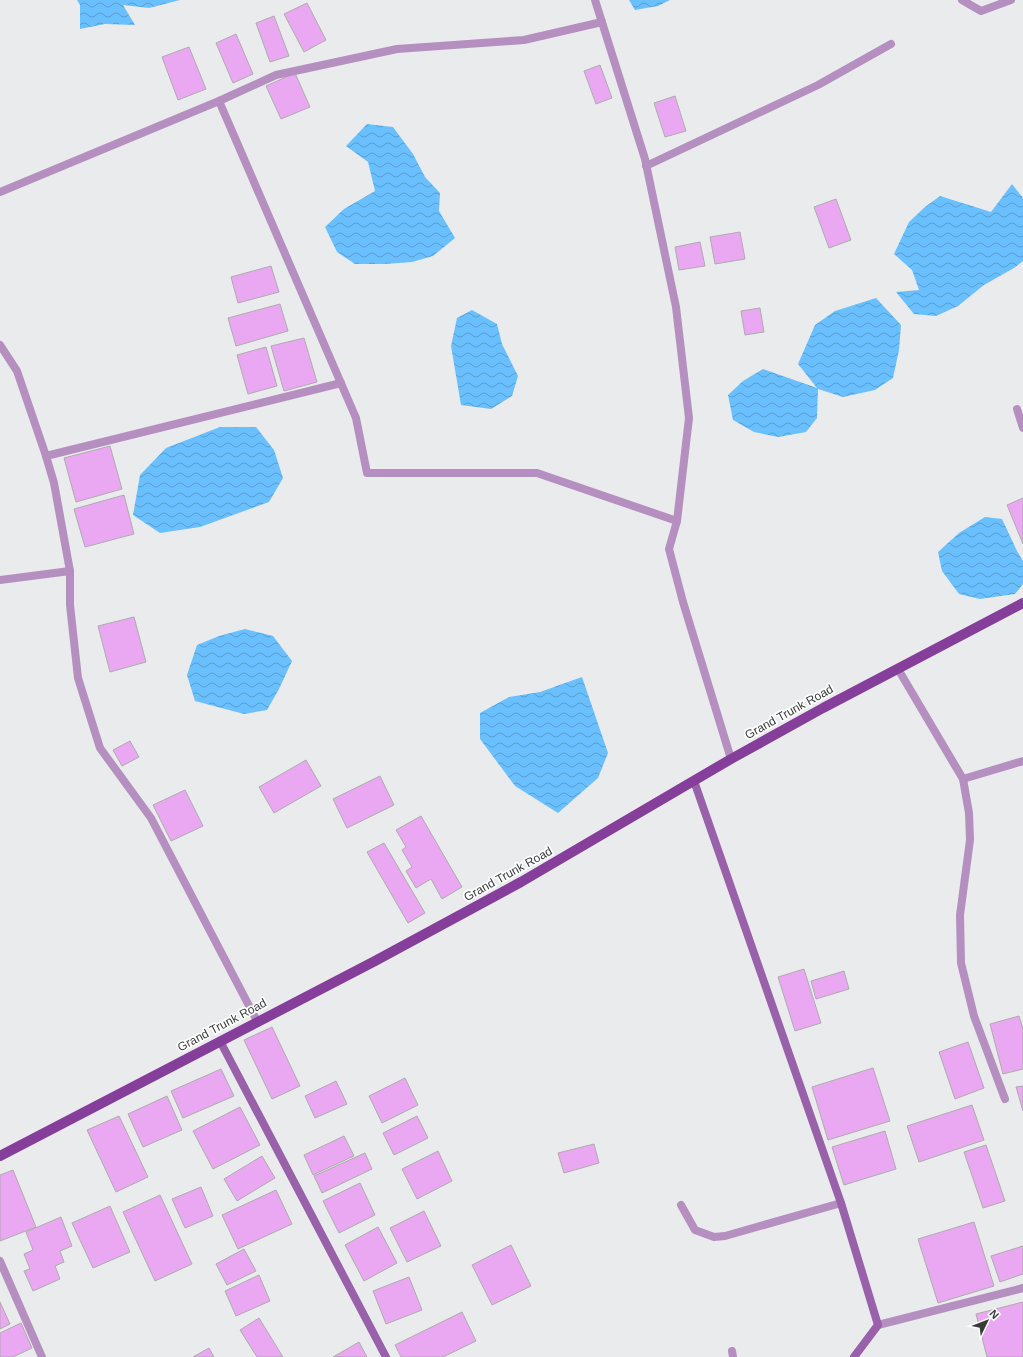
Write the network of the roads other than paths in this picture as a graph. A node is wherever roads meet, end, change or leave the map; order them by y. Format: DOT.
graph roads {
  1 [pos="595,0"];
  2 [pos="962,0"];
  3 [pos="1011,0"];
  4 [pos="602,22"];
  5 [pos="891,44"];
  6 [pos="219,102"];
  7 [pos="646,166"];
  8 [pos="0,192"];
  9 [pos="0,345"];
  10 [pos="341,383"];
  11 [pos="1016,409"];
  12 [pos="1023,428"];
  13 [pos="46,456"];
  14 [pos="677,521"];
  15 [pos="70,571"];
  16 [pos="0,580"];
  17 [pos="1023,603"];
  18 [pos="898,669"];
  19 [pos="731,759"];
  20 [pos="1023,761"];
  21 [pos="963,779"];
  22 [pos="694,782"];
  23 [pos="257,1021"];
  24 [pos="220,1041"];
  25 [pos="1005,1099"];
  26 [pos="0,1156"];
  27 [pos="841,1203"];
  28 [pos="681,1205"];
  29 [pos="0,1261"];
  30 [pos="1023,1288"];
  31 [pos="878,1326"];
  32 [pos="42,1357"];
  33 [pos="386,1357"];
  34 [pos="854,1357"];
  1 -- 4 [label="street"];
  2 -- 3 [label="street"];
  4 -- 6 [label="street"];
  4 -- 7 [label="street"];
  5 -- 7 [label="street"];
  6 -- 8 [label="street"];
  6 -- 10 [label="street"];
  7 -- 14 [label="street"];
  9 -- 13 [label="street"];
  10 -- 13 [label="street"];
  10 -- 14 [label="street"];
  11 -- 12 [label="street"];
  13 -- 15 [label="street"];
  14 -- 19 [label="street"];
  15 -- 16 [label="street"];
  15 -- 23 [label="street"];
  17 -- 18 [label="main road, Grand Trunk Road"];
  18 -- 19 [label="main road, Grand Trunk Road"];
  18 -- 21 [label="street"];
  19 -- 22 [label="main road, Grand Trunk Road"];
  20 -- 21 [label="street"];
  21 -- 25 [label="street"];
  22 -- 23 [label="main road, Grand Trunk Road"];
  22 -- 27 [label="street"];
  23 -- 24 [label="main road, Grand Trunk Road"];
  24 -- 26 [label="main road, Grand Trunk Road"];
  24 -- 33 [label="street"];
  27 -- 28 [label="street"];
  27 -- 31 [label="street"];
  29 -- 32 [label="street"];
  30 -- 31 [label="street"];
  31 -- 34 [label="street"];
}
